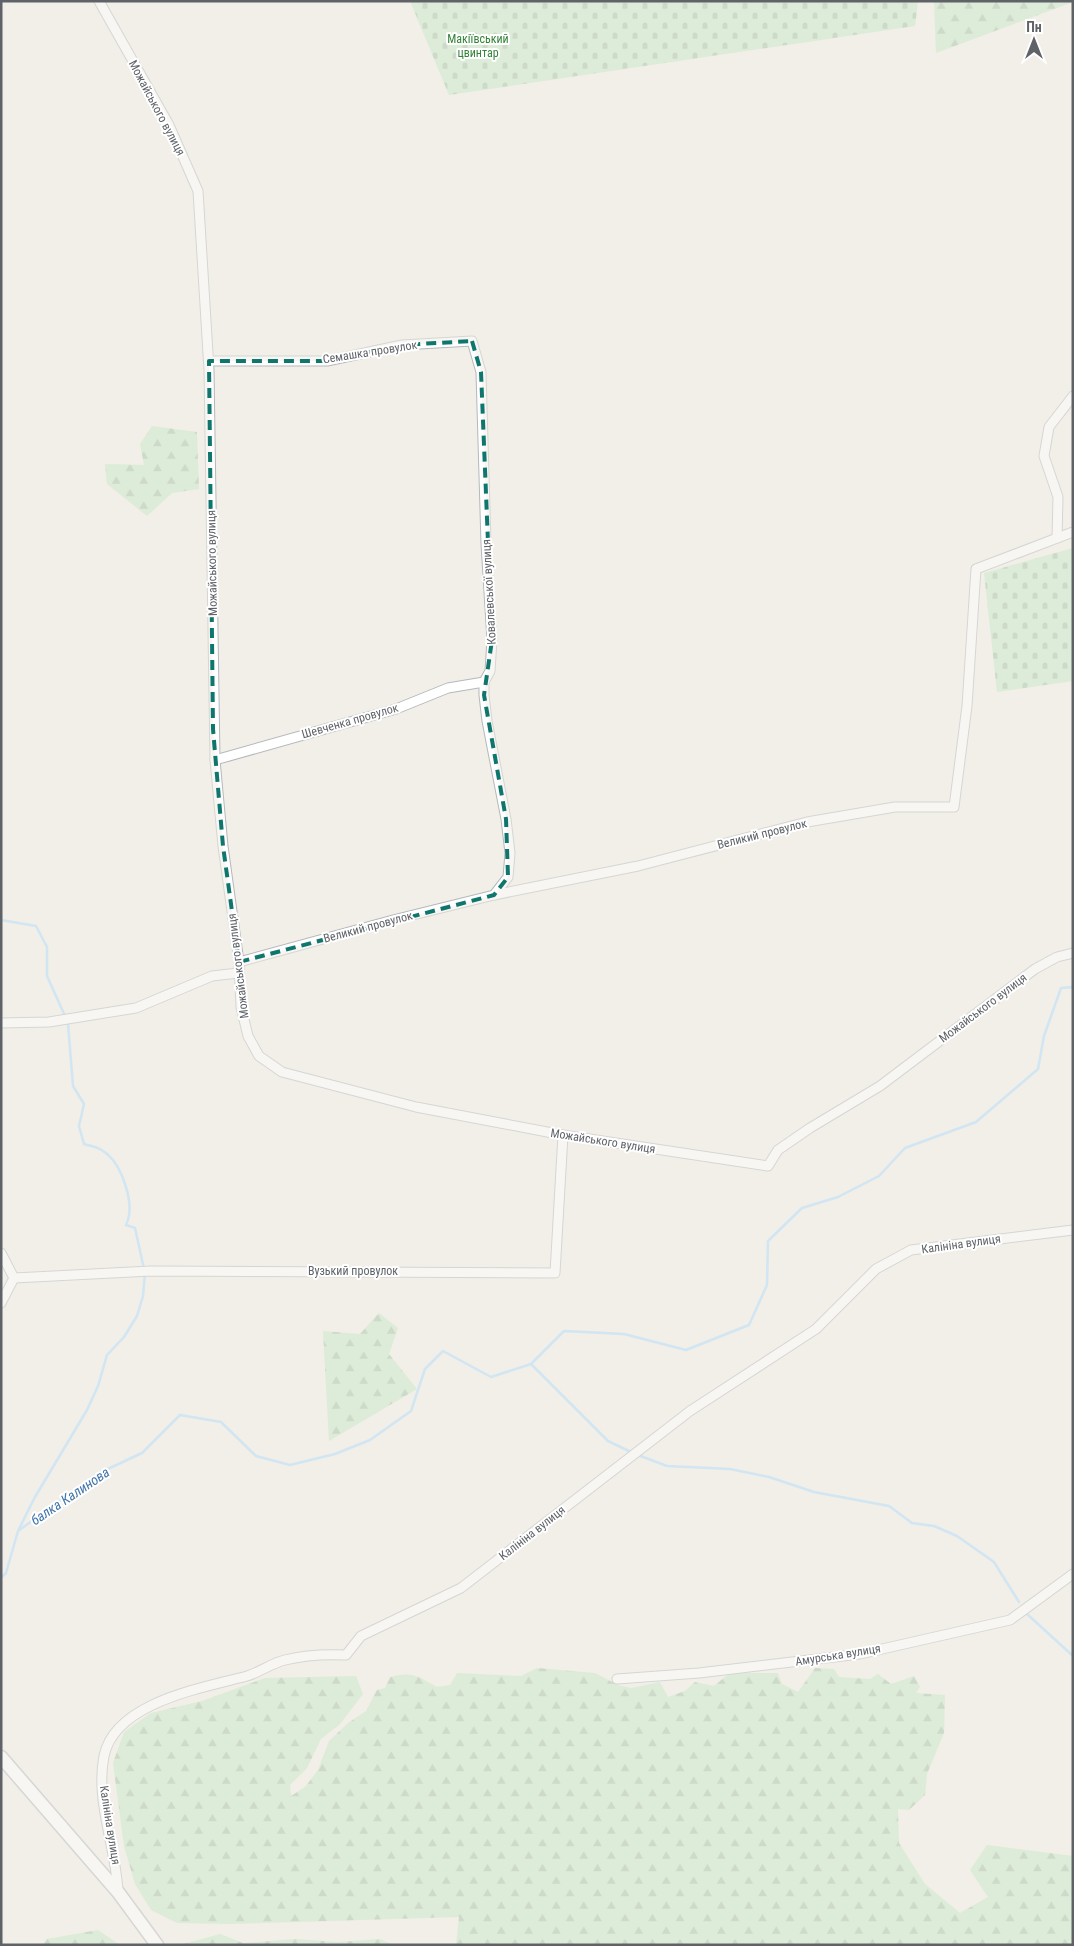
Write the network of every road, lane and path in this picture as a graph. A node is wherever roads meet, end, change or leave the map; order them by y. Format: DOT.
graph roads {
  1 [pos="99,1"];
  2 [pos="472,341"];
  3 [pos="209,362"];
  4 [pos="1073,396"];
  5 [pos="1073,532"];
  6 [pos="1056,538"];
  7 [pos="484,682"];
  8 [pos="216,760"];
  9 [pos="494,895"];
  10 [pos="1073,953"];
  11 [pos="239,962"];
  12 [pos="238,973"];
  13 [pos="1,1024"];
  14 [pos="563,1135"];
  15 [pos="1073,1230"];
  16 [pos="1,1253"];
  17 [pos="14,1278"];
  18 [pos="1,1303"];
  19 [pos="1073,1574"];
  20 [pos="617,1679"];
  21 [pos="1,1757"];
  22 [pos="118,1892"];
  23 [pos="158,1945"];
  1 -- 3 [label="street, Можайського вулиця"];
  2 -- 3 [label="street, Семашка провулок"];
  2 -- 7 [label="street, Ковалевської вулиця"];
  3 -- 8 [label="street, Можайського вулиця"];
  4 -- 6 [label="street"];
  5 -- 6 [label="street, Великий провулок"];
  6 -- 9 [label="street, Великий провулок"];
  7 -- 8 [label="street, Шевченка провулок"];
  7 -- 9 [label="street, Ковалевської вулиця"];
  8 -- 11 [label="street, Можайського вулиця"];
  9 -- 11 [label="street, Великий провулок"];
  10 -- 14 [label="street, Можайського вулиця"];
  11 -- 12 [label="street, Можайського вулиця"];
  12 -- 13 [label="street"];
  12 -- 14 [label="street, Можайського вулиця"];
  14 -- 17 [label="street, Вузький провулок"];
  15 -- 22 [label="street, Калініна вулиця"];
  16 -- 17 [label="street"];
  17 -- 18 [label="street"];
  19 -- 20 [label="street, Амурська вулиця"];
  21 -- 22 [label="main road"];
  22 -- 23 [label="main road"];
}
